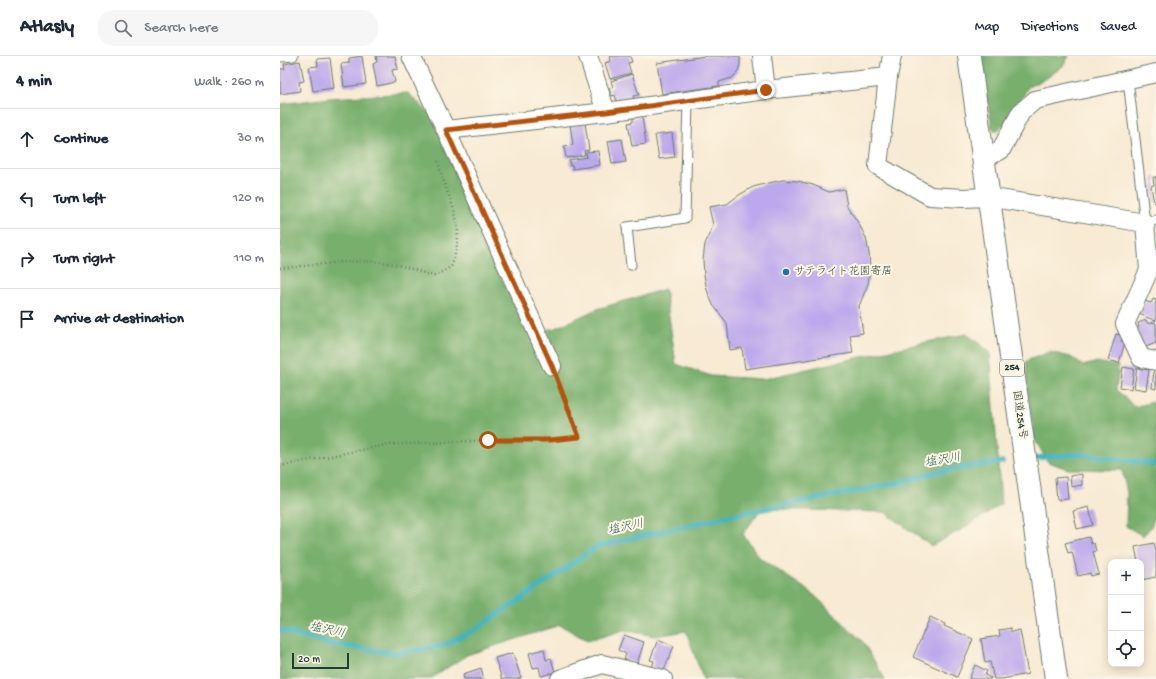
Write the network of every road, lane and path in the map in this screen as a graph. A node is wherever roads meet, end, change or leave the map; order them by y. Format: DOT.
graph roads {
  1 [pos="281,56"];
  2 [pos="293,56"];
  3 [pos="411,56"];
  4 [pos="588,56"];
  5 [pos="762,56"];
  6 [pos="892,56"];
  7 [pos="969,56"];
  8 [pos="1156,73"];
  9 [pos="888,77"];
  10 [pos="1128,80"];
  11 [pos="766,90"];
  12 [pos="688,101"];
  13 [pos="606,112"];
  14 [pos="446,130"];
  15 [pos="983,159"];
  16 [pos="988,197"];
  17 [pos="1150,222"];
  18 [pos="631,264"];
  19 [pos="280,268"];
  20 [pos="1156,361"];
  21 [pos="552,366"];
  22 [pos="280,466"];
  23 [pos="598,672"];
  24 [pos="560,679"];
  25 [pos="663,679"];
  26 [pos="1056,679"];
  1 -- 2 [label="lane"];
  3 -- 14 [label="street"];
  4 -- 13 [label="street"];
  5 -- 11 [label="street"];
  6 -- 9 [label="street"];
  7 -- 15 [label="highway, 国道254号 / 254"];
  8 -- 10 [label="street"];
  9 -- 11 [label="street"];
  9 -- 16 [label="street"];
  10 -- 15 [label="street"];
  10 -- 17 [label="lane"];
  11 -- 12 [label="street"];
  12 -- 13 [label="street"];
  12 -- 18 [label="lane"];
  13 -- 14 [label="street"];
  14 -- 19 [label="path"];
  14 -- 21 [label="street"];
  15 -- 16 [label="highway, 国道254号 / 254"];
  16 -- 17 [label="street"];
  16 -- 26 [label="highway, 国道254号 / 254"];
  17 -- 20 [label="street"];
  21 -- 22 [label="path"];
  23 -- 24 [label="street"];
  23 -- 25 [label="street"];
}
